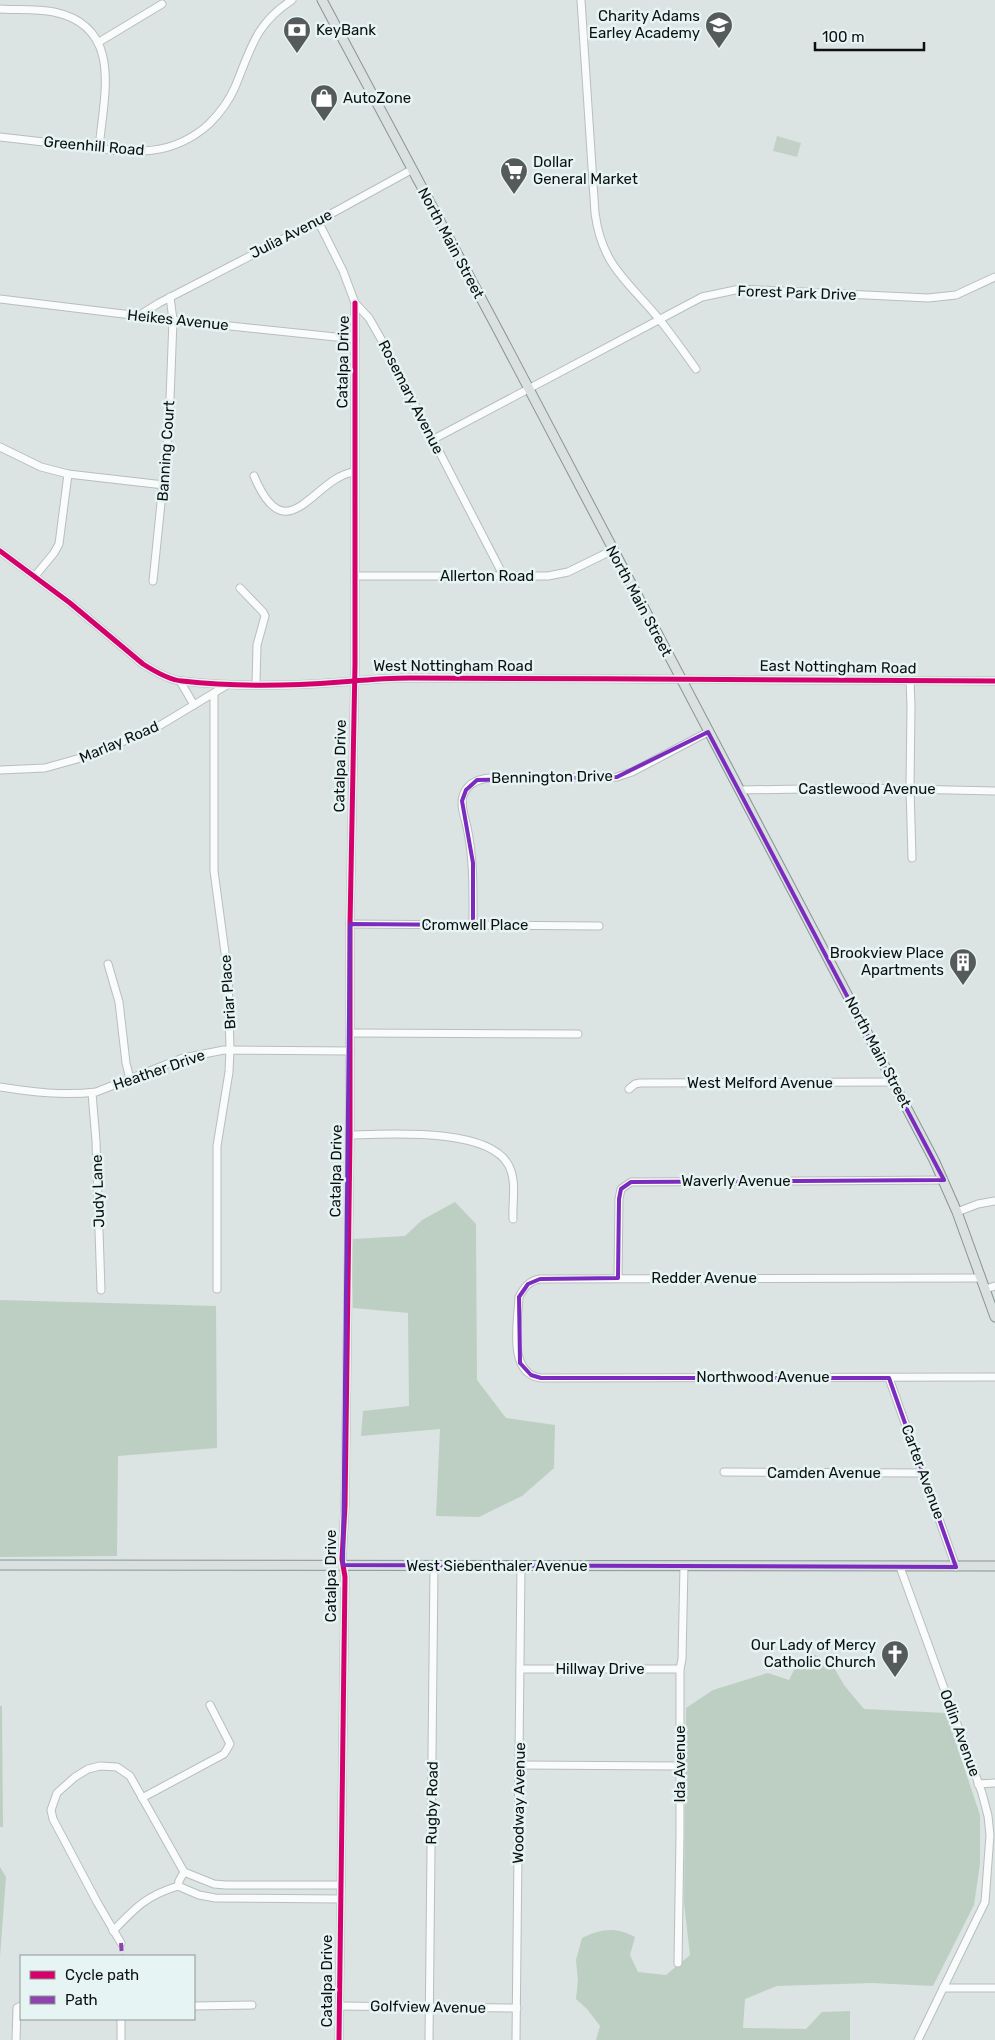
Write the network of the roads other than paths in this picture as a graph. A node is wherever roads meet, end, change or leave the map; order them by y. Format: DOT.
graph roads {
  1 [pos="292,0"];
  2 [pos="322,0"];
  3 [pos="581,0"];
  4 [pos="162,4"];
  5 [pos="0,9"];
  6 [pos="99,42"];
  7 [pos="0,137"];
  8 [pos="99,149"];
  9 [pos="411,170"];
  10 [pos="318,221"];
  11 [pos="995,277"];
  12 [pos="170,297"];
  13 [pos="0,299"];
  14 [pos="356,303"];
  15 [pos="140,315"];
  16 [pos="658,318"];
  17 [pos="173,320"];
  18 [pos="355,338"];
  19 [pos="696,369"];
  20 [pos="528,389"];
  21 [pos="432,440"];
  22 [pos="0,447"];
  23 [pos="354,472"];
  24 [pos="68,474"];
  25 [pos="254,476"];
  26 [pos="164,485"];
  27 [pos="613,550"];
  28 [pos="0,551"];
  29 [pos="503,575"];
  30 [pos="35,576"];
  31 [pos="355,576"];
  32 [pos="153,581"];
  33 [pos="240,588"];
  34 [pos="680,679"];
  35 [pos="354,680"];
  36 [pos="910,680"];
  37 [pos="180,681"];
  38 [pos="995,681"];
  39 [pos="256,684"];
  40 [pos="228,685"];
  41 [pos="214,694"];
  42 [pos="194,705"];
  43 [pos="708,732"];
  44 [pos="0,770"];
  45 [pos="910,788"];
  46 [pos="740,790"];
  47 [pos="995,791"];
  48 [pos="912,858"];
  49 [pos="350,924"];
  50 [pos="473,924"];
  51 [pos="599,926"];
  52 [pos="108,964"];
  53 [pos="350,1033"];
  54 [pos="578,1034"];
  55 [pos="230,1049"];
  56 [pos="350,1050"];
  57 [pos="130,1079"];
  58 [pos="894,1082"];
  59 [pos="0,1086"];
  60 [pos="629,1089"];
  61 [pos="92,1092"];
  62 [pos="350,1135"];
  63 [pos="944,1180"];
  64 [pos="995,1200"];
  65 [pos="957,1212"];
  66 [pos="513,1219"];
  67 [pos="618,1278"];
  68 [pos="982,1278"];
  69 [pos="995,1286"];
  70 [pos="216,1289"];
  71 [pos="985,1289"];
  72 [pos="101,1290"];
  73 [pos="995,1317"];
  74 [pos="531,1375"];
  75 [pos="889,1378"];
  76 [pos="995,1378"];
  77 [pos="724,1472"];
  78 [pos="923,1473"];
  79 [pos="0,1565"];
  80 [pos="343,1566"];
  81 [pos="434,1566"];
  82 [pos="522,1566"];
  83 [pos="684,1566"];
  84 [pos="900,1566"];
  85 [pos="995,1566"];
  86 [pos="956,1567"];
  87 [pos="520,1669"];
  88 [pos="680,1669"];
  89 [pos="210,1705"];
  90 [pos="519,1766"];
  91 [pos="679,1766"];
  92 [pos="995,1783"];
  93 [pos="978,1784"];
  94 [pos="142,1798"];
  95 [pos="184,1872"];
  96 [pos="341,1885"];
  97 [pos="178,1886"];
  98 [pos="340,1898"];
  99 [pos="986,1898"];
  100 [pos="995,1898"];
  101 [pos="113,1931"];
  102 [pos="121,1943"];
  103 [pos="678,1963"];
  104 [pos="943,1988"];
  105 [pos="995,1988"];
  106 [pos="252,2005"];
  107 [pos="195,2006"];
  108 [pos="339,2006"];
  109 [pos="20,2007"];
  110 [pos="430,2007"];
  111 [pos="517,2008"];
  112 [pos="122,2020"];
  113 [pos="16,2040"];
  114 [pos="121,2040"];
  115 [pos="339,2040"];
  116 [pos="430,2040"];
  117 [pos="516,2040"];
  118 [pos="918,2040"];
  1 -- 8 [label="street, Greenhill Road"];
  2 -- 9 [label="main road, North Main Street"];
  3 -- 16 [label="street"];
  4 -- 6 [label="street"];
  5 -- 6 [label="street"];
  6 -- 8 [label="street"];
  7 -- 8 [label="street, Greenhill Road"];
  9 -- 10 [label="street, Julia Avenue"];
  9 -- 20 [label="main road, North Main Street"];
  10 -- 12 [label="street, Julia Avenue"];
  10 -- 14 [label="street, Rosemary Avenue"];
  11 -- 16 [label="street, Forest Park Drive"];
  12 -- 15 [label="street, Julia Avenue"];
  12 -- 17 [label="street"];
  13 -- 15 [label="street, Heikes Avenue"];
  14 -- 18 [label="street, Catalpa Drive"];
  14 -- 21 [label="street, Rosemary Avenue"];
  15 -- 17 [label="street, Heikes Avenue"];
  16 -- 19 [label="street"];
  16 -- 20 [label="street, Forest Park Drive"];
  17 -- 18 [label="street, Heikes Avenue"];
  17 -- 26 [label="street, Banning Court"];
  18 -- 23 [label="street, Catalpa Drive"];
  20 -- 21 [label="street, Forest Park Drive"];
  20 -- 27 [label="main road, North Main Street"];
  21 -- 29 [label="street, Rosemary Avenue"];
  22 -- 24 [label="street"];
  23 -- 25 [label="street"];
  23 -- 31 [label="street, Catalpa Drive"];
  24 -- 26 [label="street"];
  24 -- 30 [label="street"];
  26 -- 32 [label="street, Banning Court"];
  27 -- 29 [label="street, Allerton Road"];
  27 -- 34 [label="main road, North Main Street"];
  28 -- 30 [label="street, West Nottingham Road"];
  29 -- 31 [label="street, Allerton Road"];
  30 -- 37 [label="street, West Nottingham Road"];
  31 -- 35 [label="street, Catalpa Drive"];
  33 -- 39 [label="street"];
  34 -- 35 [label="street, West Nottingham Road"];
  34 -- 36 [label="street, East Nottingham Road"];
  34 -- 43 [label="main road, North Main Street"];
  35 -- 39 [label="street, West Nottingham Road"];
  35 -- 49 [label="street, Catalpa Drive"];
  36 -- 38 [label="street, East Nottingham Road"];
  36 -- 45 [label="street"];
  37 -- 40 [label="street, West Nottingham Road"];
  37 -- 42 [label="street"];
  39 -- 40 [label="street, West Nottingham Road"];
  40 -- 41 [label="street, Marlay Road"];
  41 -- 42 [label="street, Marlay Road"];
  41 -- 55 [label="street, Briar Place"];
  42 -- 44 [label="street, Marlay Road"];
  43 -- 46 [label="main road, North Main Street"];
  43 -- 50 [label="street, Bennington Drive"];
  45 -- 46 [label="street, Castlewood Avenue"];
  45 -- 47 [label="street, Castlewood Avenue"];
  45 -- 48 [label="street"];
  46 -- 58 [label="main road, North Main Street"];
  49 -- 50 [label="street, Cromwell Place"];
  49 -- 53 [label="street, Catalpa Drive"];
  50 -- 51 [label="street, Cromwell Place"];
  52 -- 57 [label="street"];
  53 -- 54 [label="street"];
  53 -- 56 [label="street, Catalpa Drive"];
  55 -- 56 [label="street, Heather Drive"];
  55 -- 57 [label="street, Heather Drive"];
  55 -- 70 [label="street, Briar Place"];
  56 -- 62 [label="street, Catalpa Drive"];
  57 -- 61 [label="street, Heather Drive"];
  58 -- 60 [label="street, West Melford Avenue"];
  58 -- 63 [label="main road, North Main Street"];
  59 -- 61 [label="street, Heather Drive"];
  61 -- 72 [label="street, Judy Lane"];
  62 -- 66 [label="street"];
  62 -- 80 [label="street, Catalpa Drive"];
  63 -- 65 [label="main road, North Main Street"];
  63 -- 67 [label="street, Waverly Avenue"];
  64 -- 65 [label="street"];
  65 -- 68 [label="main road, North Main Street"];
  67 -- 68 [label="street, Redder Avenue"];
  67 -- 74 [label="street, Redder Avenue"];
  68 -- 71 [label="main road, North Main Street"];
  69 -- 71 [label="street"];
  71 -- 73 [label="main road, North Main Street"];
  74 -- 75 [label="street, Northwood Avenue"];
  75 -- 76 [label="street, Northwood Avenue"];
  75 -- 78 [label="street, Carter Avenue"];
  77 -- 78 [label="street, Camden Avenue"];
  78 -- 86 [label="street, Carter Avenue"];
  79 -- 80 [label="main road, West Siebenthaler Avenue"];
  80 -- 81 [label="main road, West Siebenthaler Avenue"];
  80 -- 96 [label="street, Catalpa Drive"];
  81 -- 82 [label="main road, West Siebenthaler Avenue"];
  81 -- 110 [label="street, Rugby Road"];
  82 -- 83 [label="main road, West Siebenthaler Avenue"];
  82 -- 87 [label="street, Woodway Avenue"];
  83 -- 84 [label="main road, West Siebenthaler Avenue"];
  83 -- 88 [label="street, Ida Avenue"];
  84 -- 86 [label="main road, West Siebenthaler Avenue"];
  84 -- 93 [label="street, Odlin Avenue"];
  85 -- 86 [label="main road, West Siebenthaler Avenue"];
  87 -- 88 [label="street, Hillway Drive"];
  87 -- 90 [label="street, Woodway Avenue"];
  88 -- 91 [label="street, Ida Avenue"];
  89 -- 94 [label="street"];
  90 -- 91 [label="street"];
  90 -- 111 [label="street, Woodway Avenue"];
  91 -- 103 [label="street, Ida Avenue"];
  92 -- 93 [label="street"];
  93 -- 99 [label="street, Odlin Avenue"];
  94 -- 95 [label="street"];
  94 -- 101 [label="street"];
  95 -- 96 [label="street"];
  95 -- 97 [label="street"];
  96 -- 98 [label="street, Catalpa Drive"];
  97 -- 98 [label="street"];
  97 -- 101 [label="street"];
  98 -- 108 [label="street, Catalpa Drive"];
  99 -- 100 [label="street"];
  99 -- 104 [label="street, Odlin Avenue"];
  101 -- 102 [label="street"];
  104 -- 105 [label="street"];
  104 -- 118 [label="street, Odlin Avenue"];
  106 -- 107 [label="street"];
  108 -- 110 [label="street, Golfview Avenue"];
  108 -- 115 [label="street, Catalpa Drive"];
  109 -- 113 [label="street"];
  110 -- 111 [label="street, Golfview Avenue"];
  110 -- 116 [label="street, Rugby Road"];
  111 -- 117 [label="street, Woodway Avenue"];
  112 -- 114 [label="street"];
}
